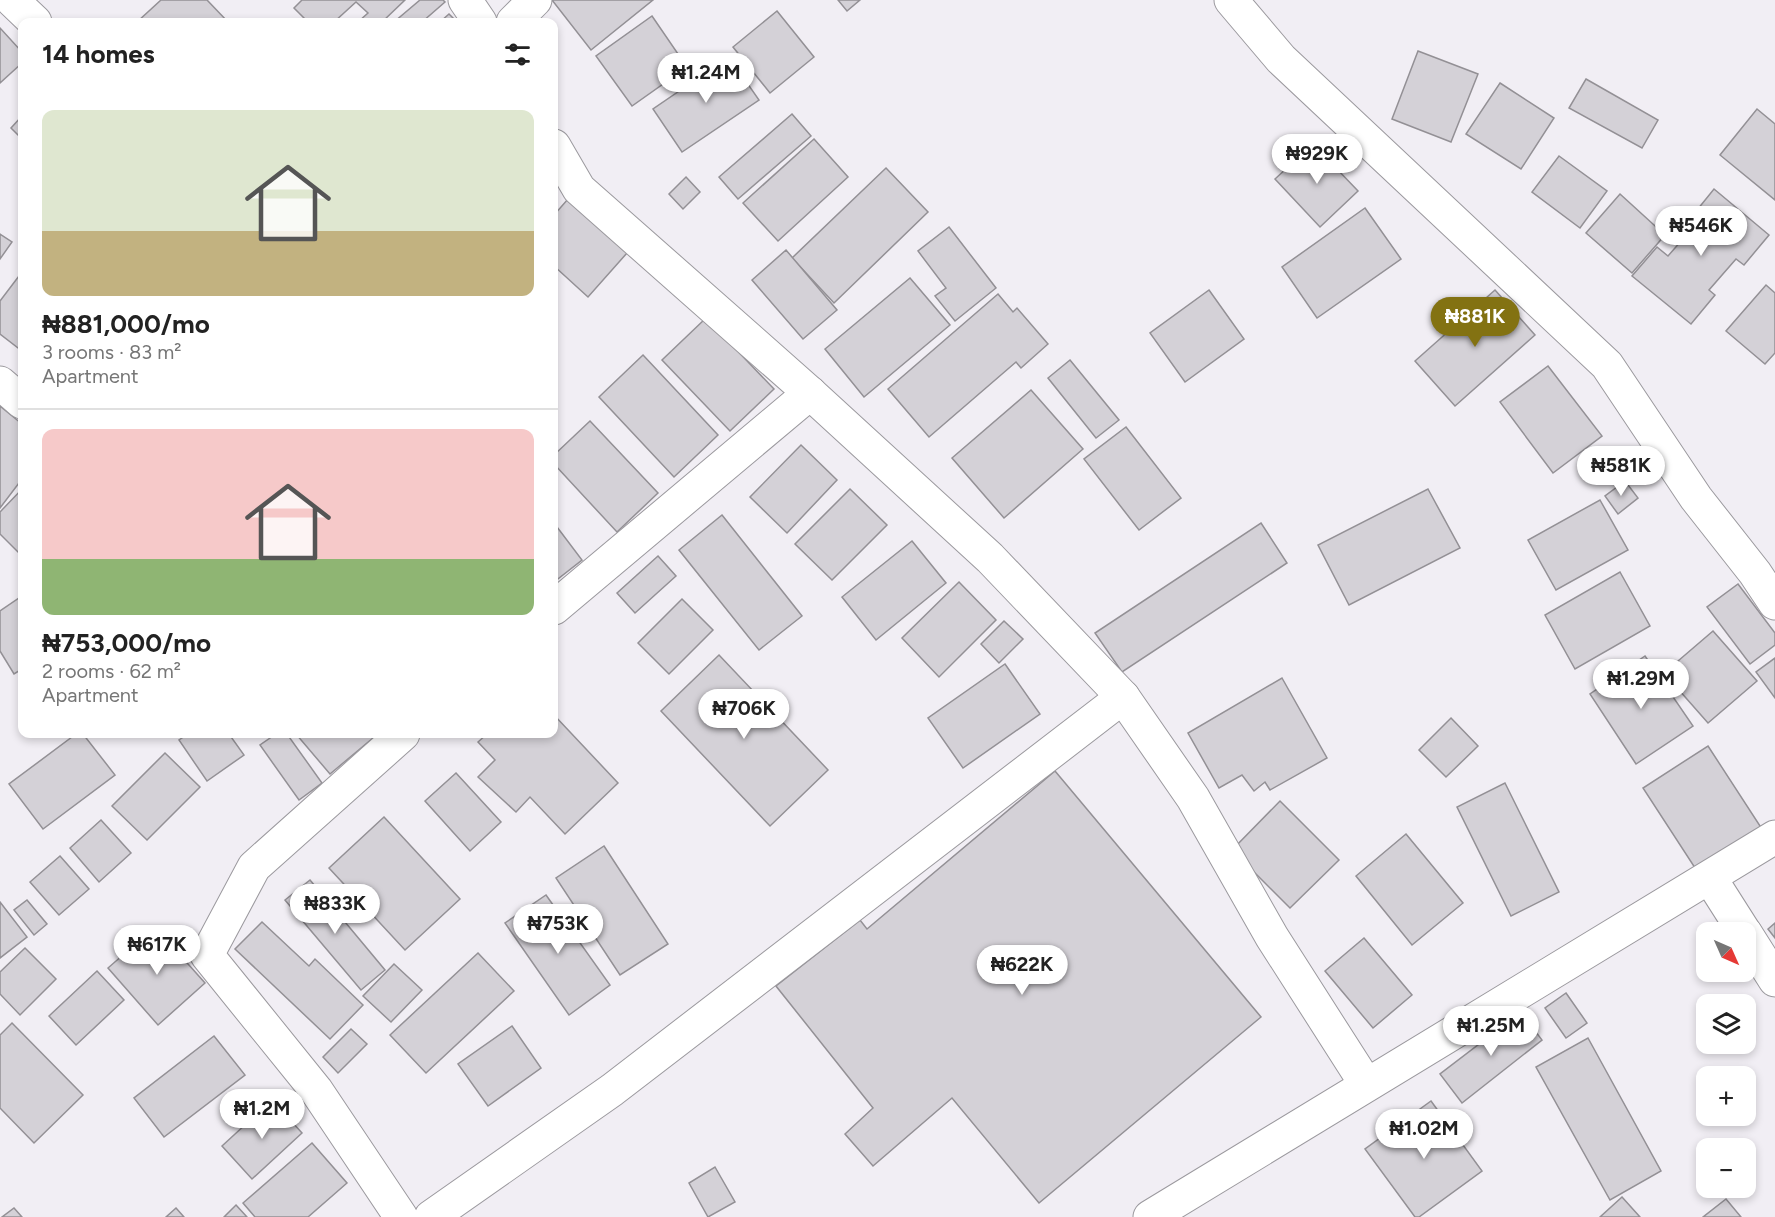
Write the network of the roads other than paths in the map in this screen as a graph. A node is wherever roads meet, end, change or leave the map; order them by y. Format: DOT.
graph roads {
  1 [pos="12,0"];
  2 [pos="465,0"];
  3 [pos="535,0"];
  4 [pos="1231,0"];
  5 [pos="31,18"];
  6 [pos="477,18"];
  7 [pos="517,18"];
  8 [pos="558,153"];
  9 [pos="0,383"];
  10 [pos="810,393"];
  11 [pos="18,399"];
  12 [pos="1775,603"];
  13 [pos="558,605"];
  14 [pos="1123,697"];
  15 [pos="399,738"];
  16 [pos="1775,837"];
  17 [pos="1710,878"];
  18 [pos="1739,922"];
  19 [pos="1756,949"];
  20 [pos="1775,980"];
  21 [pos="1366,1084"];
  22 [pos="401,1217"];
  23 [pos="431,1217"];
  24 [pos="1150,1217"];
  1 -- 5 [label="street"];
  2 -- 6 [label="street"];
  3 -- 7 [label="street"];
  4 -- 12 [label="street"];
  8 -- 10 [label="street"];
  9 -- 11 [label="street"];
  10 -- 13 [label="street"];
  10 -- 14 [label="street"];
  14 -- 21 [label="street"];
  14 -- 23 [label="street"];
  15 -- 22 [label="street"];
  16 -- 17 [label="street"];
  17 -- 18 [label="street"];
  17 -- 21 [label="street"];
  19 -- 20 [label="street"];
  21 -- 24 [label="street"];
}
